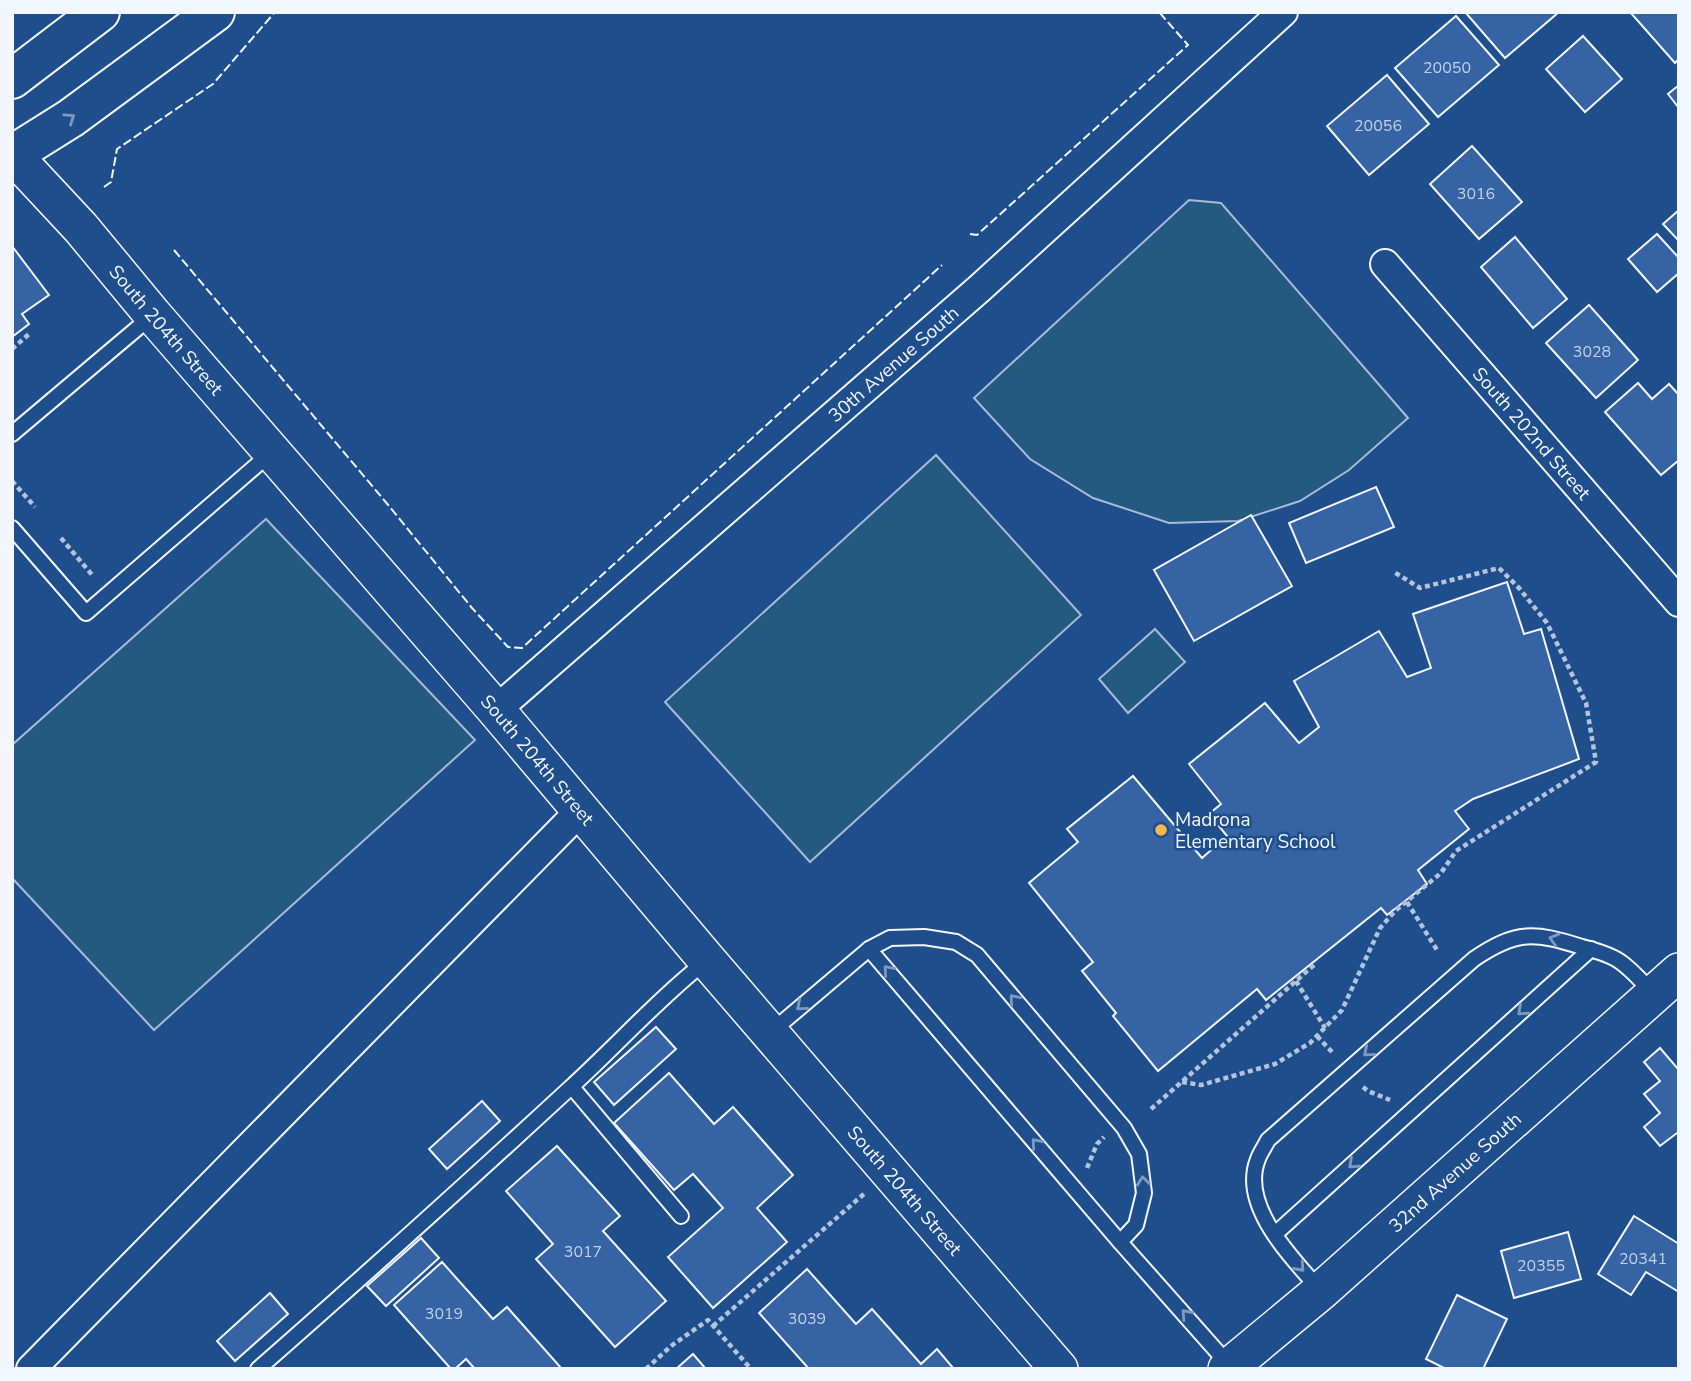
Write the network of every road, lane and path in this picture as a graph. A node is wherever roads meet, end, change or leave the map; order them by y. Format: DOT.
graph roads {
  1 [pos="100,12"];
  2 [pos="215,12"];
  3 [pos="1283,12"];
  4 [pos="12,79"];
  5 [pos="12,154"];
  6 [pos="1385,264"];
  7 [pos="153,315"];
  8 [pos="29,334"];
  9 [pos="12,349"];
  10 [pos="12,434"];
  11 [pos="272,452"];
  12 [pos="12,481"];
  13 [pos="35,507"];
  14 [pos="12,528"];
  15 [pos="61,538"];
  16 [pos="1394,572"];
  17 [pos="93,576"];
  18 [pos="1679,602"];
  19 [pos="496,710"];
  20 [pos="582,810"];
  21 [pos="1408,902"];
  22 [pos="869,949"];
  23 [pos="1591,949"];
  24 [pos="1437,950"];
  25 [pos="707,960"];
  26 [pos="1314,965"];
  27 [pos="1296,981"];
  28 [pos="1667,983"];
  29 [pos="1325,1028"];
  30 [pos="771,1032"];
  31 [pos="1317,1036"];
  32 [pos="1332,1052"];
  33 [pos="1182,1082"];
  34 [pos="1360,1084"];
  35 [pos="572,1087"];
  36 [pos="1397,1102"];
  37 [pos="1151,1109"];
  38 [pos="1105,1136"];
  39 [pos="1084,1174"];
  40 [pos="871,1187"];
  41 [pos="681,1216"];
  42 [pos="1275,1234"];
  43 [pos="1120,1242"];
  44 [pos="1321,1291"];
  45 [pos="713,1326"];
  46 [pos="1229,1367"];
  47 [pos="31,1369"];
  48 [pos="258,1369"];
  49 [pos="646,1369"];
  50 [pos="751,1369"];
  51 [pos="1059,1369"];
  1 -- 4 [label="main road"];
  5 -- 2 [label="main road, one-way"];
  3 -- 19 [label="street, 30th Avenue South"];
  5 -- 7 [label="street, South 204th Street"];
  6 -- 18 [label="street, South 202nd Street"];
  7 -- 10 [label="lane"];
  7 -- 11 [label="street, South 204th Street"];
  8 -- 9 [label="path"];
  11 -- 14 [label="lane"];
  11 -- 19 [label="street, South 204th Street"];
  12 -- 13 [label="path"];
  15 -- 17 [label="path"];
  16 -- 21 [label="path"];
  19 -- 20 [label="street, South 204th Street"];
  20 -- 25 [label="street, South 204th Street"];
  20 -- 47 [label="street"];
  21 -- 24 [label="path"];
  21 -- 29 [label="path"];
  22 -- 30 [label="lane, one-way"];
  43 -- 22 [label="lane, one-way"];
  43 -- 22 [label="lane, one-way"];
  23 -- 28 [label="lane"];
  23 -- 42 [label="lane, one-way"];
  23 -- 42 [label="lane, one-way"];
  25 -- 30 [label="street, South 204th Street"];
  25 -- 35 [label="lane"];
  26 -- 27 [label="path"];
  27 -- 29 [label="path"];
  27 -- 33 [label="path"];
  28 -- 44 [label="street, 32nd Avenue South"];
  29 -- 31 [label="path"];
  30 -- 51 [label="street, South 204th Street"];
  31 -- 32 [label="path"];
  31 -- 33 [label="path"];
  33 -- 37 [label="path"];
  34 -- 36 [label="path"];
  35 -- 41 [label="lane"];
  35 -- 48 [label="lane"];
  38 -- 39 [label="path"];
  40 -- 45 [label="path"];
  42 -- 44 [label="lane, one-way"];
  46 -- 43 [label="lane, one-way"];
  44 -- 46 [label="street, 32nd Avenue South"];
  45 -- 49 [label="path"];
  45 -- 50 [label="path"];
}
